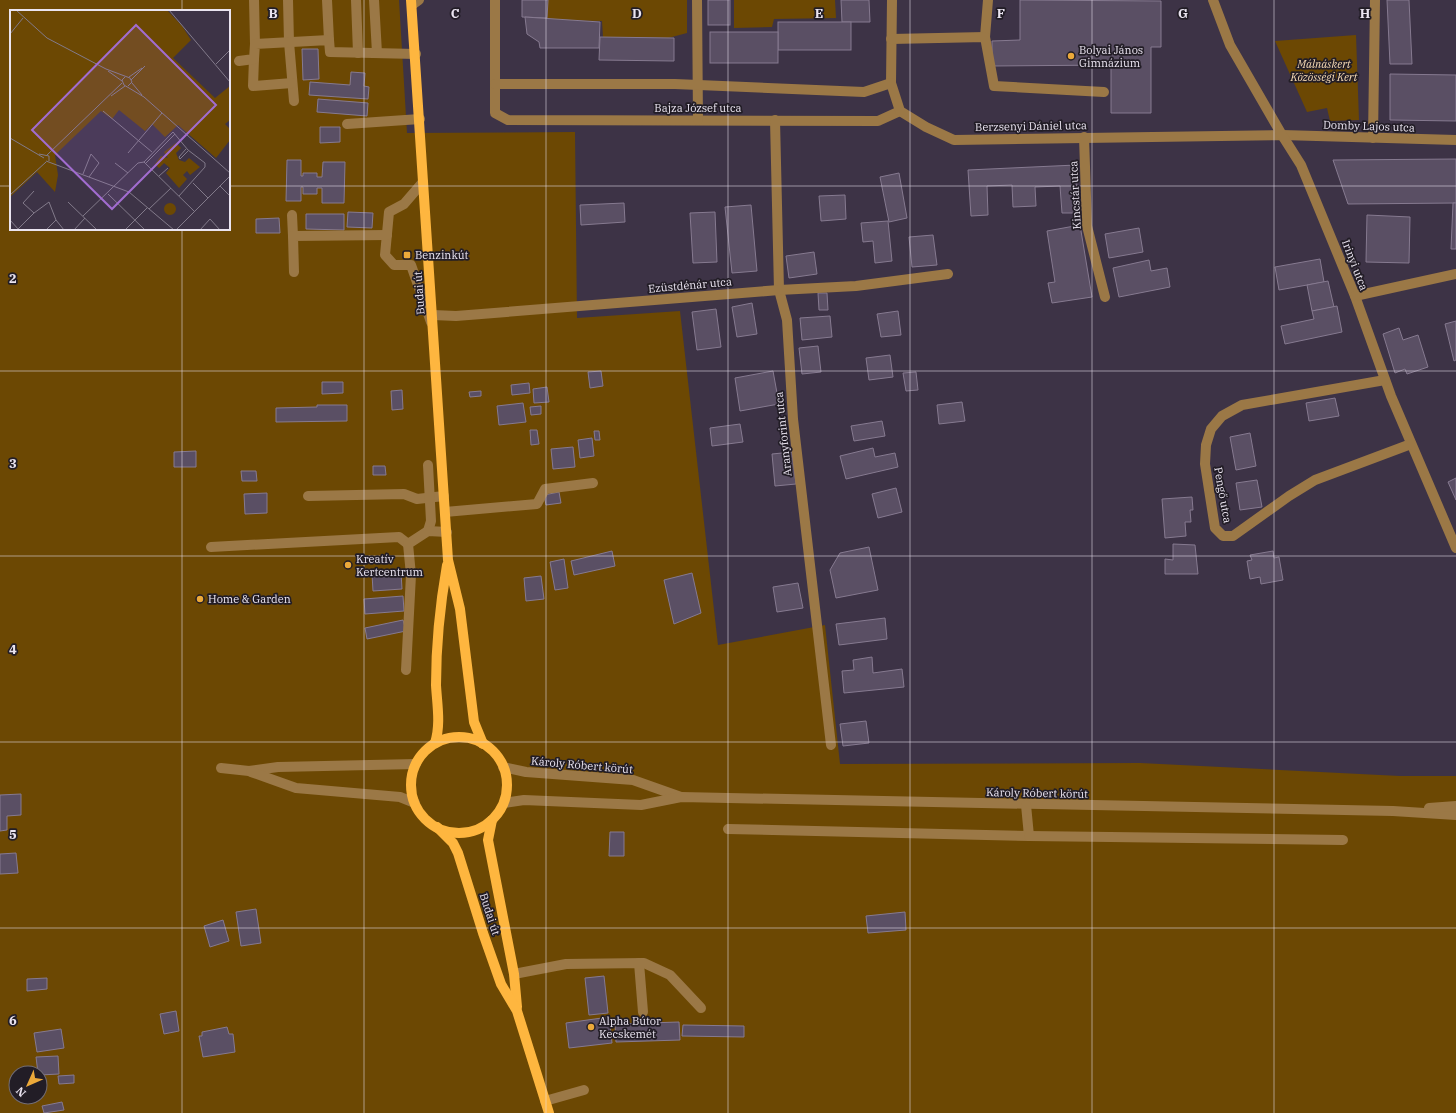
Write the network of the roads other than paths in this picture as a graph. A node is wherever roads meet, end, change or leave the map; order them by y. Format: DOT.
graph roads {
  1 [pos="254,0"];
  2 [pos="288,0"];
  3 [pos="327,0"];
  4 [pos="356,0"];
  5 [pos="374,0"];
  6 [pos="495,0"];
  7 [pos="697,0"];
  8 [pos="892,0"];
  9 [pos="988,0"];
  10 [pos="1213,0"];
  11 [pos="1375,0"];
  12 [pos="414,2"];
  13 [pos="985,37"];
  14 [pos="891,39"];
  15 [pos="329,40"];
  16 [pos="288,42"];
  17 [pos="255,44"];
  18 [pos="358,53"];
  19 [pos="376,53"];
  20 [pos="416,54"];
  21 [pos="254,59"];
  22 [pos="239,61"];
  23 [pos="292,83"];
  24 [pos="891,83"];
  25 [pos="496,84"];
  26 [pos="698,85"];
  27 [pos="1104,92"];
  28 [pos="294,101"];
  29 [pos="900,111"];
  30 [pos="420,120"];
  31 [pos="698,120"];
  32 [pos="775,120"];
  33 [pos="347,124"];
  34 [pos="1282,135"];
  35 [pos="1084,137"];
  36 [pos="1373,138"];
  37 [pos="1456,140"];
  38 [pos="423,182"];
  39 [pos="292,215"];
  40 [pos="293,236"];
  41 [pos="387,236"];
  42 [pos="294,272"];
  43 [pos="948,274"];
  44 [pos="1456,274"];
  45 [pos="779,290"];
  46 [pos="1354,296"];
  47 [pos="1105,297"];
  48 [pos="433,315"];
  49 [pos="434,330"];
  50 [pos="1385,380"];
  51 [pos="1411,444"];
  52 [pos="428,465"];
  53 [pos="593,483"];
  54 [pos="308,496"];
  55 [pos="444,496"];
  56 [pos="431,498"];
  57 [pos="445,512"];
  58 [pos="428,530"];
  59 [pos="447,532"];
  60 [pos="408,544"];
  61 [pos="210,546"];
  62 [pos="1456,548"];
  63 [pos="448,560"];
  64 [pos="406,670"];
  65 [pos="435,743"];
  66 [pos="483,744"];
  67 [pos="832,745"];
  68 [pos="416,764"];
  69 [pos="503,767"];
  70 [pos="221,768"];
  71 [pos="249,771"];
  72 [pos="681,797"];
  73 [pos="415,803"];
  74 [pos="504,803"];
  75 [pos="1026,805"];
  76 [pos="1456,806"];
  77 [pos="1393,811"];
  78 [pos="1456,815"];
  79 [pos="492,820"];
  80 [pos="437,827"];
  81 [pos="728,830"];
  82 [pos="1028,836"];
  83 [pos="1343,840"];
  84 [pos="639,963"];
  85 [pos="514,974"];
  86 [pos="701,1008"];
  87 [pos="517,1011"];
  88 [pos="643,1012"];
  89 [pos="584,1090"];
  90 [pos="545,1101"];
  91 [pos="549,1113"];
  1 -- 17 [label="street"];
  2 -- 16 [label="street"];
  3 -- 15 [label="street"];
  4 -- 18 [label="street"];
  5 -- 19 [label="street"];
  6 -- 25 [label="street"];
  7 -- 26 [label="street"];
  8 -- 14 [label="street"];
  9 -- 13 [label="street"];
  10 -- 34 [label="street, Irinyi utca"];
  11 -- 36 [label="street"];
  12 -- 20 [label="main road, Budai út"];
  13 -- 14 [label="street"];
  13 -- 27 [label="street"];
  14 -- 24 [label="street"];
  15 -- 16 [label="street"];
  15 -- 18 [label="street"];
  16 -- 17 [label="street"];
  16 -- 23 [label="street"];
  17 -- 21 [label="street"];
  18 -- 19 [label="street"];
  19 -- 20 [label="street"];
  20 -- 30 [label="main road, Budai út"];
  21 -- 22 [label="street"];
  21 -- 23 [label="street"];
  23 -- 28 [label="street"];
  24 -- 26 [label="street, Bajza József utca"];
  24 -- 29 [label="street"];
  25 -- 26 [label="street, Bajza József utca"];
  25 -- 31 [label="street, Bajza József utca"];
  26 -- 31 [label="street"];
  29 -- 32 [label="street, Bajza József utca"];
  29 -- 35 [label="street, Berzsenyi Dániel utca"];
  30 -- 33 [label="street"];
  30 -- 38 [label="main road, Budai út"];
  31 -- 32 [label="street, Bajza József utca"];
  32 -- 45 [label="street, Aranyforint utca"];
  34 -- 35 [label="street, Berzsenyi Dániel utca"];
  34 -- 36 [label="street, Domby Lajos utca"];
  34 -- 46 [label="street, Irinyi utca"];
  35 -- 47 [label="street, Kincstár utca"];
  36 -- 37 [label="street, Domby Lajos utca"];
  38 -- 41 [label="street"];
  38 -- 48 [label="main road, Budai út"];
  39 -- 40 [label="street"];
  40 -- 41 [label="street"];
  40 -- 42 [label="street"];
  41 -- 49 [label="street"];
  43 -- 45 [label="street, Ezüstdénár utca"];
  44 -- 46 [label="street"];
  45 -- 48 [label="street, Ezüstdénár utca"];
  45 -- 67 [label="street, Aranyforint utca"];
  46 -- 50 [label="street, Irinyi utca"];
  48 -- 49 [label="main road, Budai út"];
  49 -- 55 [label="main road, Budai út"];
  50 -- 51 [label="street, Irinyi utca"];
  50 -- 51 [label="street, Pengő utca"];
  51 -- 62 [label="street, Irinyi utca"];
  52 -- 56 [label="street"];
  53 -- 57 [label="street"];
  54 -- 56 [label="street"];
  55 -- 56 [label="street"];
  55 -- 57 [label="main road, Budai út"];
  56 -- 58 [label="street"];
  57 -- 59 [label="main road, Budai út"];
  58 -- 59 [label="street"];
  58 -- 60 [label="street"];
  59 -- 63 [label="main road, Budai út"];
  60 -- 61 [label="street"];
  60 -- 64 [label="street"];
  63 -- 65 [label="main road, Budai út"];
  63 -- 66 [label="main road, Budai út"];
  65 -- 66 [label="main road"];
  65 -- 68 [label="main road"];
  66 -- 69 [label="main road"];
  68 -- 71 [label="street"];
  68 -- 73 [label="main road"];
  69 -- 72 [label="street, Károly Róbert körút"];
  69 -- 74 [label="main road"];
  70 -- 71 [label="street"];
  71 -- 73 [label="street"];
  72 -- 74 [label="street, Károly Róbert körút"];
  72 -- 75 [label="street, Károly Róbert körút"];
  73 -- 80 [label="main road"];
  74 -- 79 [label="main road"];
  75 -- 77 [label="street, Károly Róbert körút"];
  75 -- 82 [label="street"];
  76 -- 77 [label="street, Károly Róbert körút"];
  77 -- 78 [label="street, Károly Róbert körút"];
  79 -- 80 [label="main road"];
  79 -- 85 [label="main road, Budai út"];
  80 -- 87 [label="main road, Budai út"];
  81 -- 82 [label="street"];
  82 -- 83 [label="street"];
  84 -- 85 [label="street"];
  84 -- 86 [label="street"];
  84 -- 88 [label="street"];
  85 -- 87 [label="main road, Budai út"];
  87 -- 90 [label="main road, Budai út"];
  89 -- 90 [label="street"];
  90 -- 91 [label="main road, Budai út"];
}
